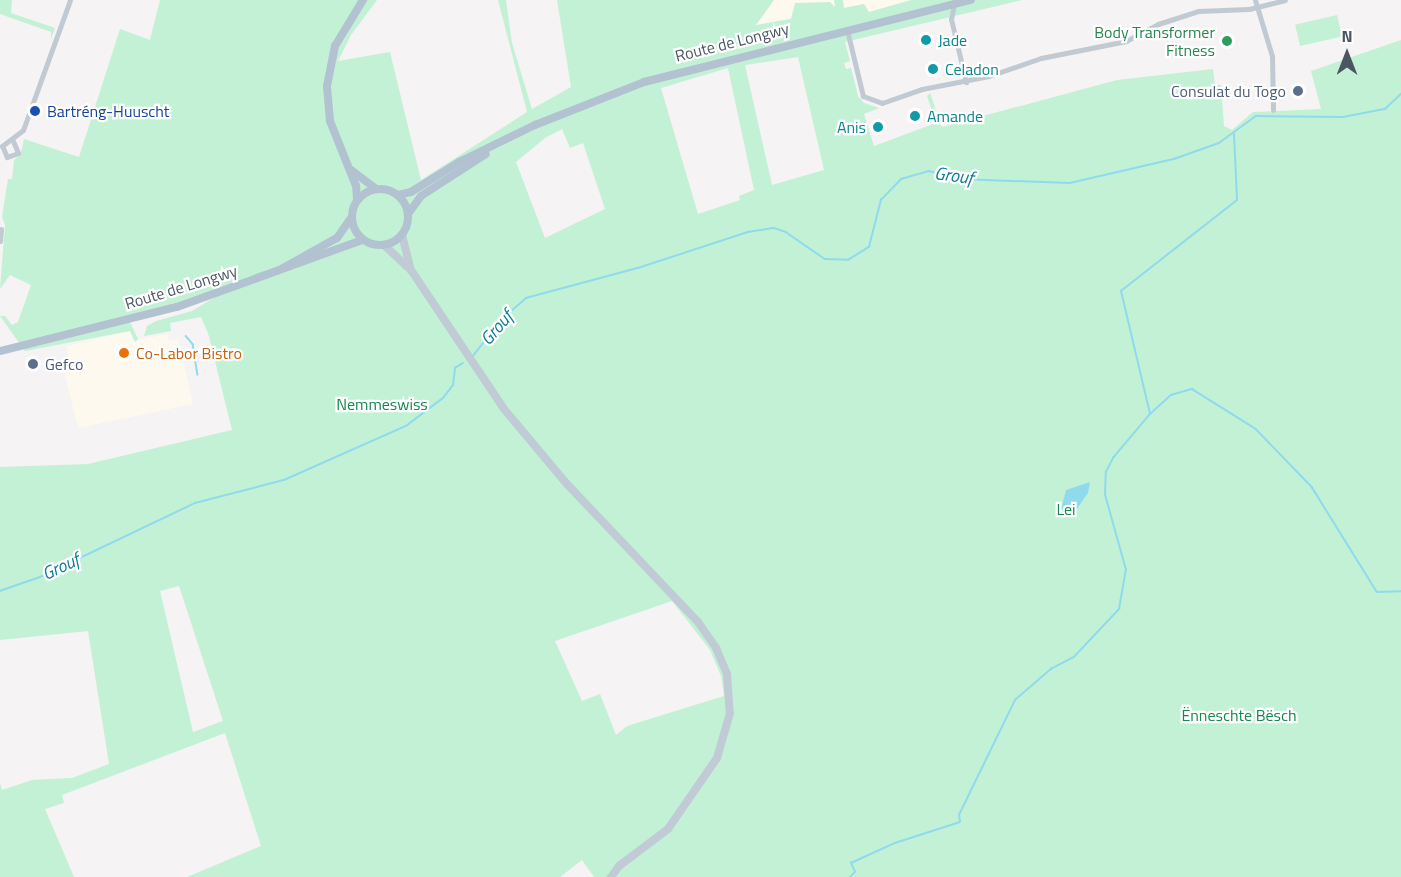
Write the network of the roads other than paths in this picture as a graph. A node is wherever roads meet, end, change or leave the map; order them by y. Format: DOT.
graph roads {
  1 [pos="70,0"];
  2 [pos="363,0"];
  3 [pos="971,0"];
  4 [pos="1255,0"];
  5 [pos="1285,0"];
  6 [pos="954,4"];
  7 [pos="1257,7"];
  8 [pos="847,29"];
  9 [pos="966,82"];
  10 [pos="1273,110"];
  11 [pos="509,138"];
  12 [pos="13,141"];
  13 [pos="349,168"];
  14 [pos="376,189"];
  15 [pos="398,195"];
  16 [pos="357,200"];
  17 [pos="408,214"];
  18 [pos="351,218"];
  19 [pos="1,229"];
  20 [pos="402,235"];
  21 [pos="362,240"];
  22 [pos="0,241"];
  23 [pos="384,245"];
  24 [pos="282,268"];
  25 [pos="411,270"];
  26 [pos="0,351"];
  27 [pos="611,877"];
  1 -- 12 [label="street"];
  2 -- 13 [label="main road"];
  3 -- 6 [label="main road, Route de Longwy"];
  4 -- 7 [label="street"];
  5 -- 7 [label="street"];
  6 -- 8 [label="main road, Route de Longwy"];
  6 -- 9 [label="street"];
  7 -- 9 [label="street"];
  7 -- 10 [label="street"];
  8 -- 9 [label="street"];
  8 -- 11 [label="main road, Route de Longwy"];
  11 -- 15 [label="main road, Route de Longwy"];
  11 -- 17 [label="main road, Route de Longwy"];
  13 -- 14 [label="main road"];
  13 -- 16 [label="main road"];
  14 -- 15 [label="main road"];
  14 -- 16 [label="main road"];
  15 -- 17 [label="main road"];
  16 -- 18 [label="main road"];
  17 -- 20 [label="main road"];
  18 -- 21 [label="main road"];
  18 -- 24 [label="main road, Route de Longwy"];
  19 -- 22 [label="street"];
  20 -- 23 [label="main road"];
  20 -- 25 [label="main road"];
  21 -- 23 [label="main road"];
  21 -- 24 [label="main road, Route de Longwy"];
  23 -- 25 [label="main road"];
  24 -- 26 [label="main road, Route de Longwy"];
  25 -- 27 [label="main road"];
}
